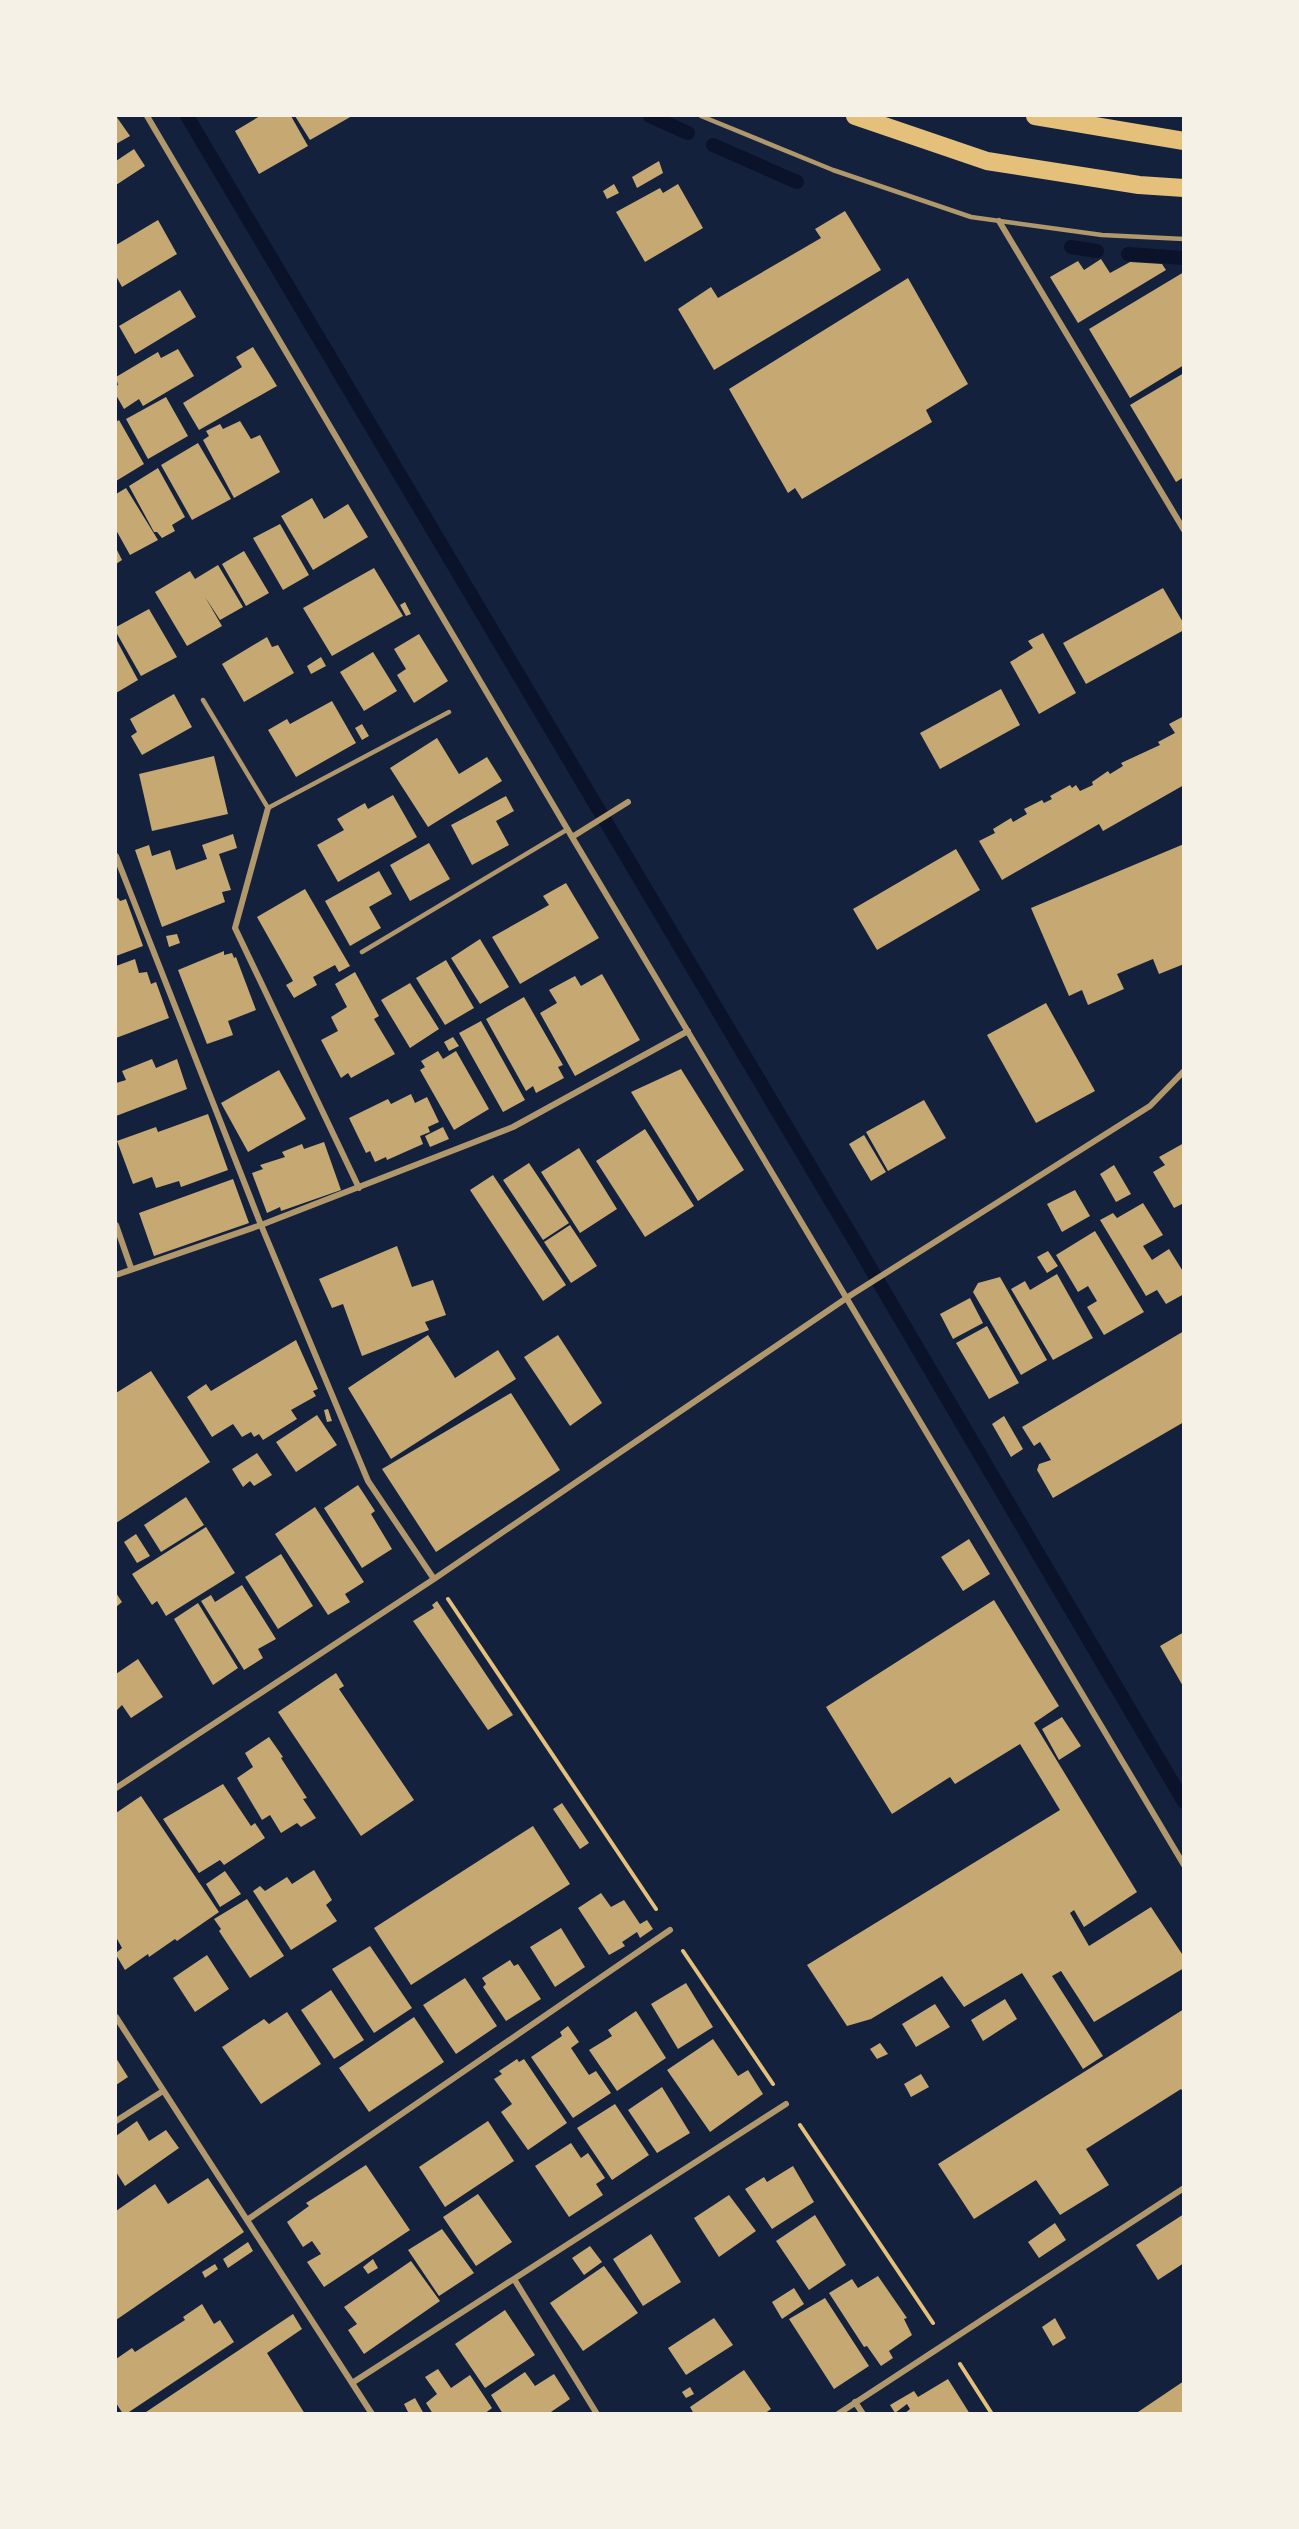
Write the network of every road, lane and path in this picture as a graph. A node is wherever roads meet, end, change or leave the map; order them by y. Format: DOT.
graph roads {
  1 [pos="147,116"];
  2 [pos="701,116"];
  3 [pos="855,116"];
  4 [pos="1035,116"];
  5 [pos="1184,141"];
  6 [pos="1184,188"];
  7 [pos="999,221"];
  8 [pos="1184,239"];
  9 [pos="1184,530"];
  10 [pos="203,700"];
  11 [pos="450,712"];
  12 [pos="628,802"];
  13 [pos="268,808"];
  14 [pos="568,829"];
  15 [pos="572,837"];
  16 [pos="116,856"];
  17 [pos="362,952"];
  18 [pos="688,1032"];
  19 [pos="1184,1071"];
  20 [pos="359,1188"];
  21 [pos="116,1225"];
  22 [pos="261,1225"];
  23 [pos="131,1268"];
  24 [pos="116,1275"];
  25 [pos="850,1296"];
  26 [pos="434,1579"];
  27 [pos="116,1788"];
  28 [pos="1184,1865"];
  29 [pos="670,1930"];
  30 [pos="116,2017"];
  31 [pos="163,2091"];
  32 [pos="786,2104"];
  33 [pos="116,2121"];
  34 [pos="1184,2188"];
  35 [pos="247,2220"];
  36 [pos="514,2279"];
  37 [pos="946,2343"];
  38 [pos="352,2383"];
  39 [pos="855,2402"];
  40 [pos="372,2414"];
  41 [pos="597,2414"];
  42 [pos="838,2414"];
  43 [pos="863,2414"];
  44 [pos="992,2414"];
  1 -- 14 [label="street"];
  2 -- 7 [label="lane"];
  3 -- 6 [label="highway"];
  4 -- 5 [label="highway"];
  7 -- 8 [label="lane"];
  7 -- 9 [label="street"];
  10 -- 13 [label="lane"];
  11 -- 13 [label="lane"];
  12 -- 15 [label="street"];
  13 -- 20 [label="street"];
  14 -- 15 [label="street"];
  14 -- 17 [label="lane"];
  15 -- 18 [label="street"];
  16 -- 22 [label="street"];
  18 -- 20 [label="street"];
  18 -- 25 [label="street"];
  19 -- 25 [label="street"];
  20 -- 22 [label="street"];
  21 -- 23 [label="street"];
  22 -- 23 [label="street"];
  22 -- 26 [label="street"];
  23 -- 24 [label="street"];
  25 -- 26 [label="street"];
  25 -- 28 [label="street"];
  26 -- 27 [label="street"];
  26 -- 29 [label="path"];
  29 -- 32 [label="path"];
  29 -- 35 [label="street"];
  30 -- 31 [label="street"];
  31 -- 33 [label="street"];
  31 -- 35 [label="street"];
  32 -- 36 [label="street"];
  32 -- 37 [label="path"];
  34 -- 37 [label="street"];
  35 -- 38 [label="street"];
  36 -- 38 [label="street"];
  36 -- 41 [label="street"];
  37 -- 39 [label="street"];
  37 -- 44 [label="path"];
  38 -- 40 [label="street"];
  39 -- 42 [label="street"];
  39 -- 43 [label="street"];
}
